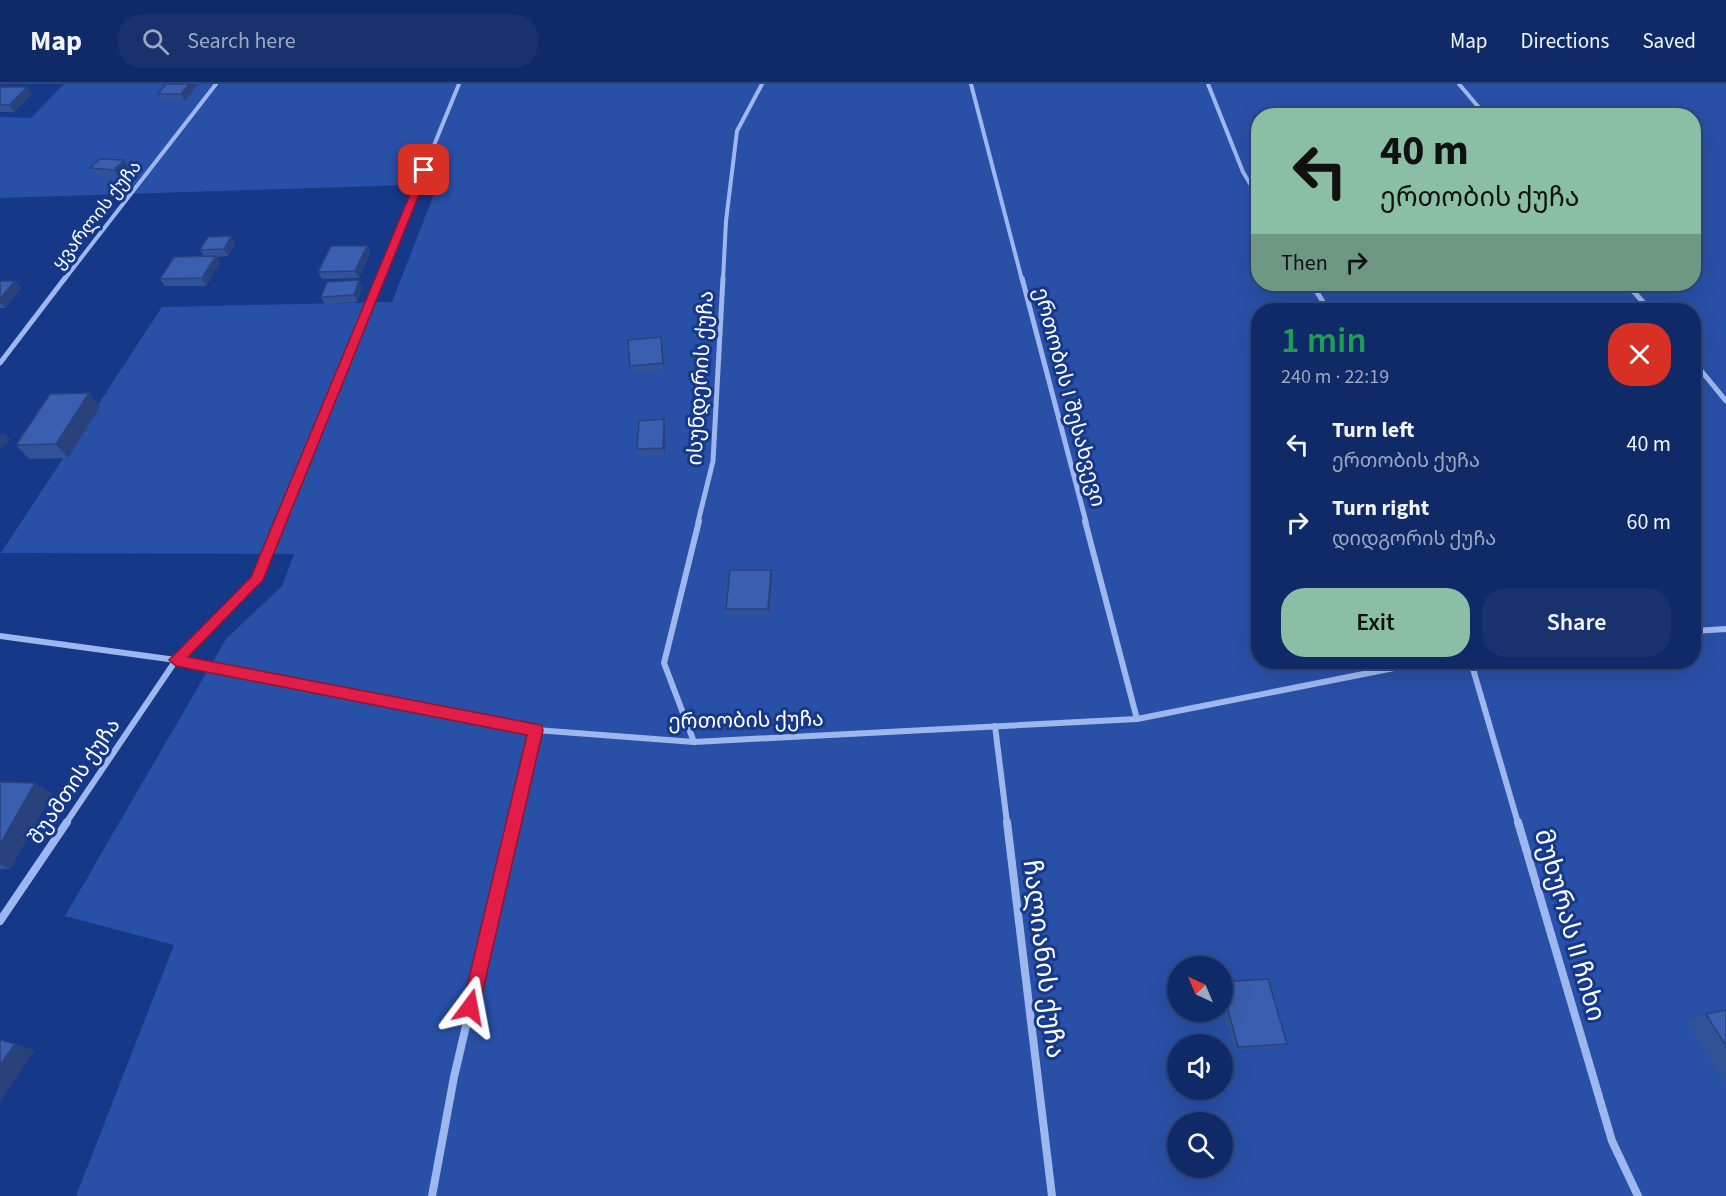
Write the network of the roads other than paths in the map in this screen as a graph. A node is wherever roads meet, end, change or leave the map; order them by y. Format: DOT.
graph roads {
  1 [pos="216,84"];
  2 [pos="459,84"];
  3 [pos="762,84"];
  4 [pos="971,84"];
  5 [pos="1208,84"];
  6 [pos="1459,84"];
  7 [pos="1479,108"];
  8 [pos="1251,185"];
  9 [pos="1633,291"];
  10 [pos="1644,303"];
  11 [pos="0,363"];
  12 [pos="1701,371"];
  13 [pos="1726,401"];
  14 [pos="1726,628"];
  15 [pos="1701,630"];
  16 [pos="0,636"];
  17 [pos="176,660"];
  18 [pos="1389,669"];
  19 [pos="1473,669"];
  20 [pos="1137,719"];
  21 [pos="994,726"];
  22 [pos="536,730"];
  23 [pos="694,742"];
  24 [pos="0,921"];
  25 [pos="432,1196"];
  26 [pos="1052,1196"];
  27 [pos="1638,1196"];
  1 -- 11 [label="street, ყვარლის ქუჩა"];
  2 -- 17 [label="street, შუამთის ქუჩა"];
  3 -- 23 [label="street, ისუნდერის ქუჩა"];
  4 -- 20 [label="street, ერთობის I შესახვევი"];
  5 -- 8 [label="street"];
  6 -- 7 [label="street"];
  9 -- 10 [label="street"];
  12 -- 13 [label="street"];
  14 -- 15 [label="street"];
  16 -- 17 [label="street, ერთობის ქუჩა"];
  17 -- 22 [label="street, ერთობის ქუჩა"];
  17 -- 24 [label="street, შუამთის ქუჩა"];
  18 -- 20 [label="street, ერთობის ქუჩა"];
  19 -- 27 [label="street, მუხურას II ჩიხი"];
  20 -- 21 [label="street, ერთობის ქუჩა"];
  21 -- 23 [label="street, ერთობის ქუჩა"];
  21 -- 26 [label="street, ჩალიანის ქუჩა"];
  22 -- 23 [label="street, ერთობის ქუჩა"];
  22 -- 25 [label="street"];
}
